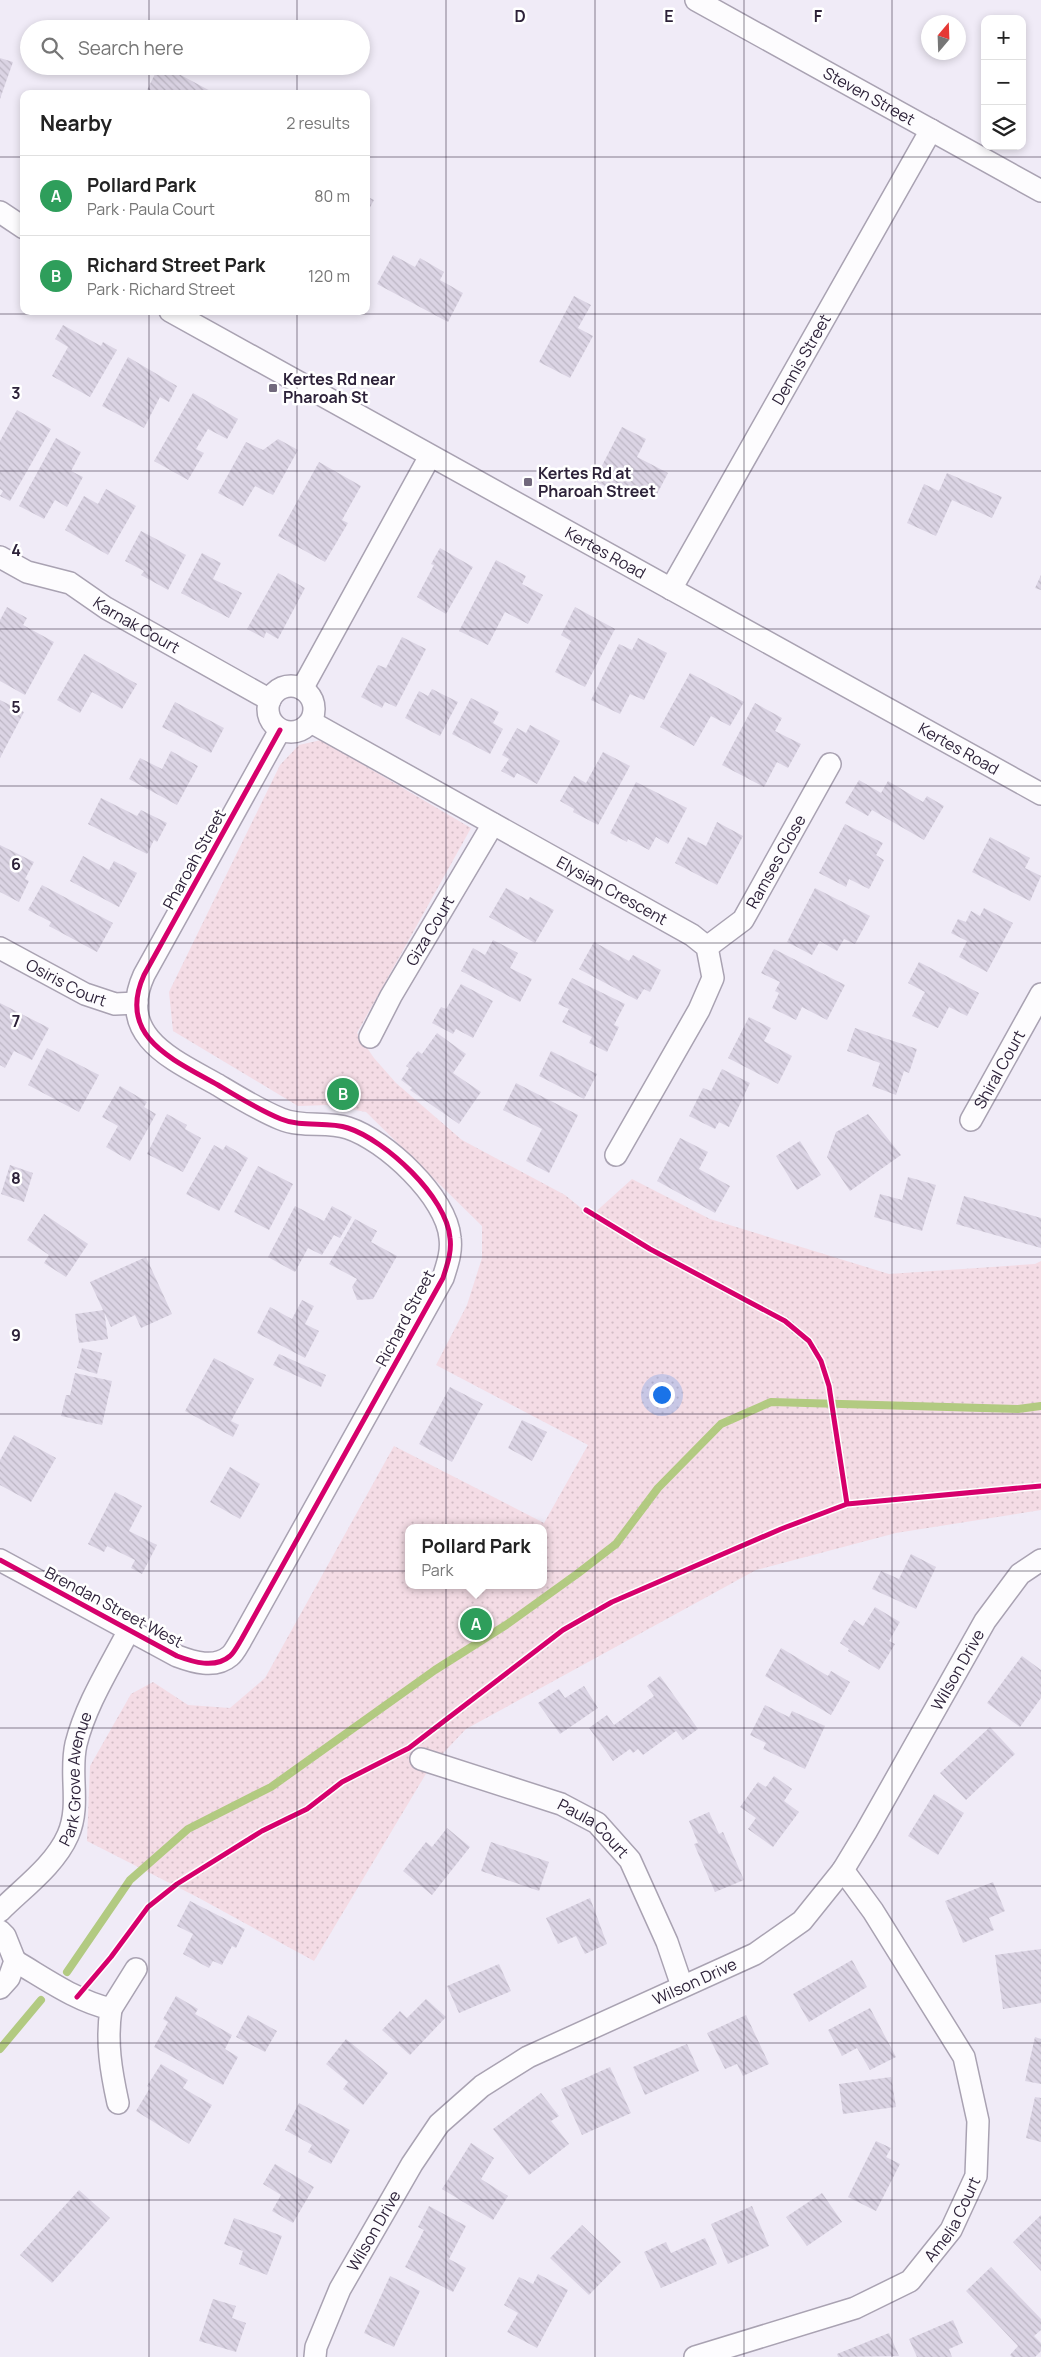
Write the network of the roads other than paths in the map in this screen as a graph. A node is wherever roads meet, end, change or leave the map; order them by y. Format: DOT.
graph roads {
  1 [pos="696,0"];
  2 [pos="931,130"];
  3 [pos="1041,191"];
  4 [pos="0,212"];
  5 [pos="20,225"];
  6 [pos="0,227"];
  7 [pos="20,232"];
  8 [pos="177,315"];
  9 [pos="430,456"];
  10 [pos="0,557"];
  11 [pos="671,589"];
  12 [pos="302,689"];
  13 [pos="270,700"];
  14 [pos="311,722"];
  15 [pos="280,730"];
  16 [pos="830,764"];
  17 [pos="1041,794"];
  18 [pos="493,824"];
  19 [pos="708,947"];
  20 [pos="0,948"];
  21 [pos="1041,994"];
  22 [pos="137,1003"];
  23 [pos="370,1037"];
  24 [pos="971,1120"];
  25 [pos="616,1155"];
  26 [pos="0,1560"];
  27 [pos="1041,1560"];
  28 [pos="129,1630"];
  29 [pos="220,1662"];
  30 [pos="421,1759"];
  31 [pos="843,1870"];
  32 [pos="0,1912"];
  33 [pos="0,1931"];
  34 [pos="15,1961"];
  35 [pos="136,1969"];
  36 [pos="682,1986"];
  37 [pos="0,1988"];
  38 [pos="111,2009"];
  39 [pos="118,2103"];
  40 [pos="315,2357"];
  41 [pos="695,2357"];
  1 -- 2 [label="street, Steven Street"];
  2 -- 3 [label="street, Steven Street"];
  2 -- 11 [label="street, Dennis Street"];
  4 -- 5 [label="street"];
  6 -- 7 [label="street"];
  8 -- 9 [label="street, Kertes Road"];
  9 -- 11 [label="street, Kertes Road"];
  9 -- 12 [label="street"];
  10 -- 13 [label="street, Karnak Court"];
  11 -- 17 [label="street, Kertes Road"];
  12 -- 13 [label="street"];
  12 -- 14 [label="street"];
  13 -- 15 [label="street"];
  14 -- 15 [label="street"];
  14 -- 18 [label="street, Elysian Crescent"];
  15 -- 22 [label="street, Pharoah Street"];
  16 -- 19 [label="street, Ramses Close"];
  18 -- 19 [label="street, Elysian Crescent"];
  18 -- 23 [label="street, Giza Court"];
  19 -- 25 [label="street"];
  20 -- 22 [label="street, Osiris Court"];
  21 -- 24 [label="street, Shiral Court"];
  22 -- 29 [label="street, Richard Street"];
  26 -- 28 [label="street, Brendan Street West"];
  27 -- 31 [label="street, Wilson Drive"];
  28 -- 29 [label="street, Brendan Street West"];
  28 -- 32 [label="street, Park Grove Avenue"];
  30 -- 36 [label="street, Paula Court"];
  31 -- 36 [label="street, Wilson Drive"];
  31 -- 41 [label="street, Amelia Court"];
  33 -- 34 [label="street"];
  34 -- 37 [label="street"];
  34 -- 38 [label="street"];
  35 -- 38 [label="street"];
  36 -- 40 [label="street, Wilson Drive"];
  38 -- 39 [label="street"];
}
